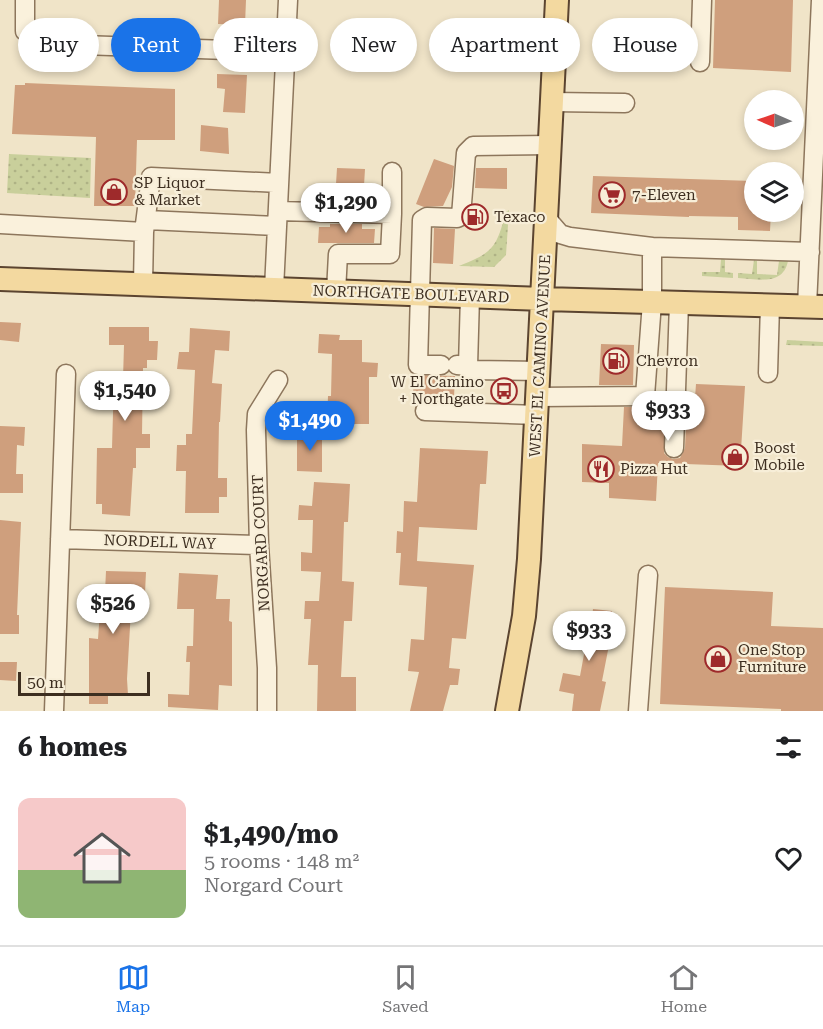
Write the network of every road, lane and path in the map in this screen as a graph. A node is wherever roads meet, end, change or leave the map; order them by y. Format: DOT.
graph roads {
  1 [pos="25,0"];
  2 [pos="288,0"];
  3 [pos="557,0"];
  4 [pos="702,0"];
  5 [pos="821,0"];
  6 [pos="287,18"];
  7 [pos="556,18"];
  8 [pos="213,50"];
  9 [pos="700,62"];
  10 [pos="284,72"];
  11 [pos="553,72"];
  12 [pos="552,102"];
  13 [pos="625,103"];
  14 [pos="550,145"];
  15 [pos="392,172"];
  16 [pos="279,183"];
  17 [pos="392,214"];
  18 [pos="278,219"];
  19 [pos="547,219"];
  20 [pos="0,225"];
  21 [pos="145,226"];
  22 [pos="652,247"];
  23 [pos="810,252"];
  24 [pos="0,279"];
  25 [pos="143,284"];
  26 [pos="274,289"];
  27 [pos="336,292"];
  28 [pos="421,294"];
  29 [pos="470,296"];
  30 [pos="544,299"];
  31 [pos="652,302"];
  32 [pos="679,303"];
  33 [pos="771,305"];
  34 [pos="815,307"];
  35 [pos="456,366"];
  36 [pos="539,371"];
  37 [pos="768,373"];
  38 [pos="66,374"];
  39 [pos="278,380"];
  40 [pos="538,406"];
  41 [pos="425,411"];
  42 [pos="674,448"];
  43 [pos="60,539"];
  44 [pos="259,545"];
  45 [pos="648,575"];
  46 [pos="54,711"];
  47 [pos="267,711"];
  48 [pos="507,711"];
  49 [pos="638,711"];
  1 -- 8 [label="street"];
  2 -- 6 [label="street"];
  3 -- 7 [label="main road, WEST EL CAMINO AVENUE"];
  4 -- 9 [label="street"];
  5 -- 23 [label="street"];
  10 -- 16 [label="street"];
  11 -- 12 [label="main road, WEST EL CAMINO AVENUE"];
  12 -- 13 [label="street"];
  12 -- 14 [label="main road, WEST EL CAMINO AVENUE"];
  14 -- 19 [label="main road, WEST EL CAMINO AVENUE"];
  14 -- 28 [label="street"];
  15 -- 17 [label="street"];
  16 -- 18 [label="street"];
  16 -- 21 [label="street"];
  17 -- 18 [label="street"];
  17 -- 27 [label="street"];
  18 -- 21 [label="street"];
  18 -- 26 [label="street"];
  19 -- 22 [label="street"];
  19 -- 30 [label="main road, WEST EL CAMINO AVENUE"];
  20 -- 21 [label="street"];
  21 -- 25 [label="street"];
  22 -- 23 [label="street"];
  22 -- 31 [label="street"];
  23 -- 34 [label="street"];
  24 -- 25 [label="main road, NORTHGATE BOULEVARD"];
  25 -- 26 [label="main road, NORTHGATE BOULEVARD"];
  26 -- 27 [label="main road, NORTHGATE BOULEVARD"];
  27 -- 28 [label="main road, NORTHGATE BOULEVARD"];
  28 -- 29 [label="main road, NORTHGATE BOULEVARD"];
  28 -- 35 [label="street"];
  29 -- 30 [label="main road, NORTHGATE BOULEVARD"];
  29 -- 35 [label="street"];
  30 -- 31 [label="main road, NORTHGATE BOULEVARD"];
  30 -- 36 [label="main road, WEST EL CAMINO AVENUE"];
  31 -- 32 [label="main road, NORTHGATE BOULEVARD"];
  31 -- 40 [label="street"];
  32 -- 33 [label="main road, NORTHGATE BOULEVARD"];
  32 -- 42 [label="street"];
  33 -- 34 [label="main road, NORTHGATE BOULEVARD"];
  33 -- 37 [label="street"];
  35 -- 36 [label="street"];
  36 -- 40 [label="main road, WEST EL CAMINO AVENUE"];
  38 -- 43 [label="street"];
  39 -- 44 [label="street, NORGARD COURT"];
  40 -- 41 [label="street"];
  40 -- 48 [label="main road, WEST EL CAMINO AVENUE"];
  43 -- 44 [label="street, NORDELL WAY"];
  43 -- 46 [label="street"];
  44 -- 47 [label="street, NORGARD COURT"];
  45 -- 49 [label="street"];
}
